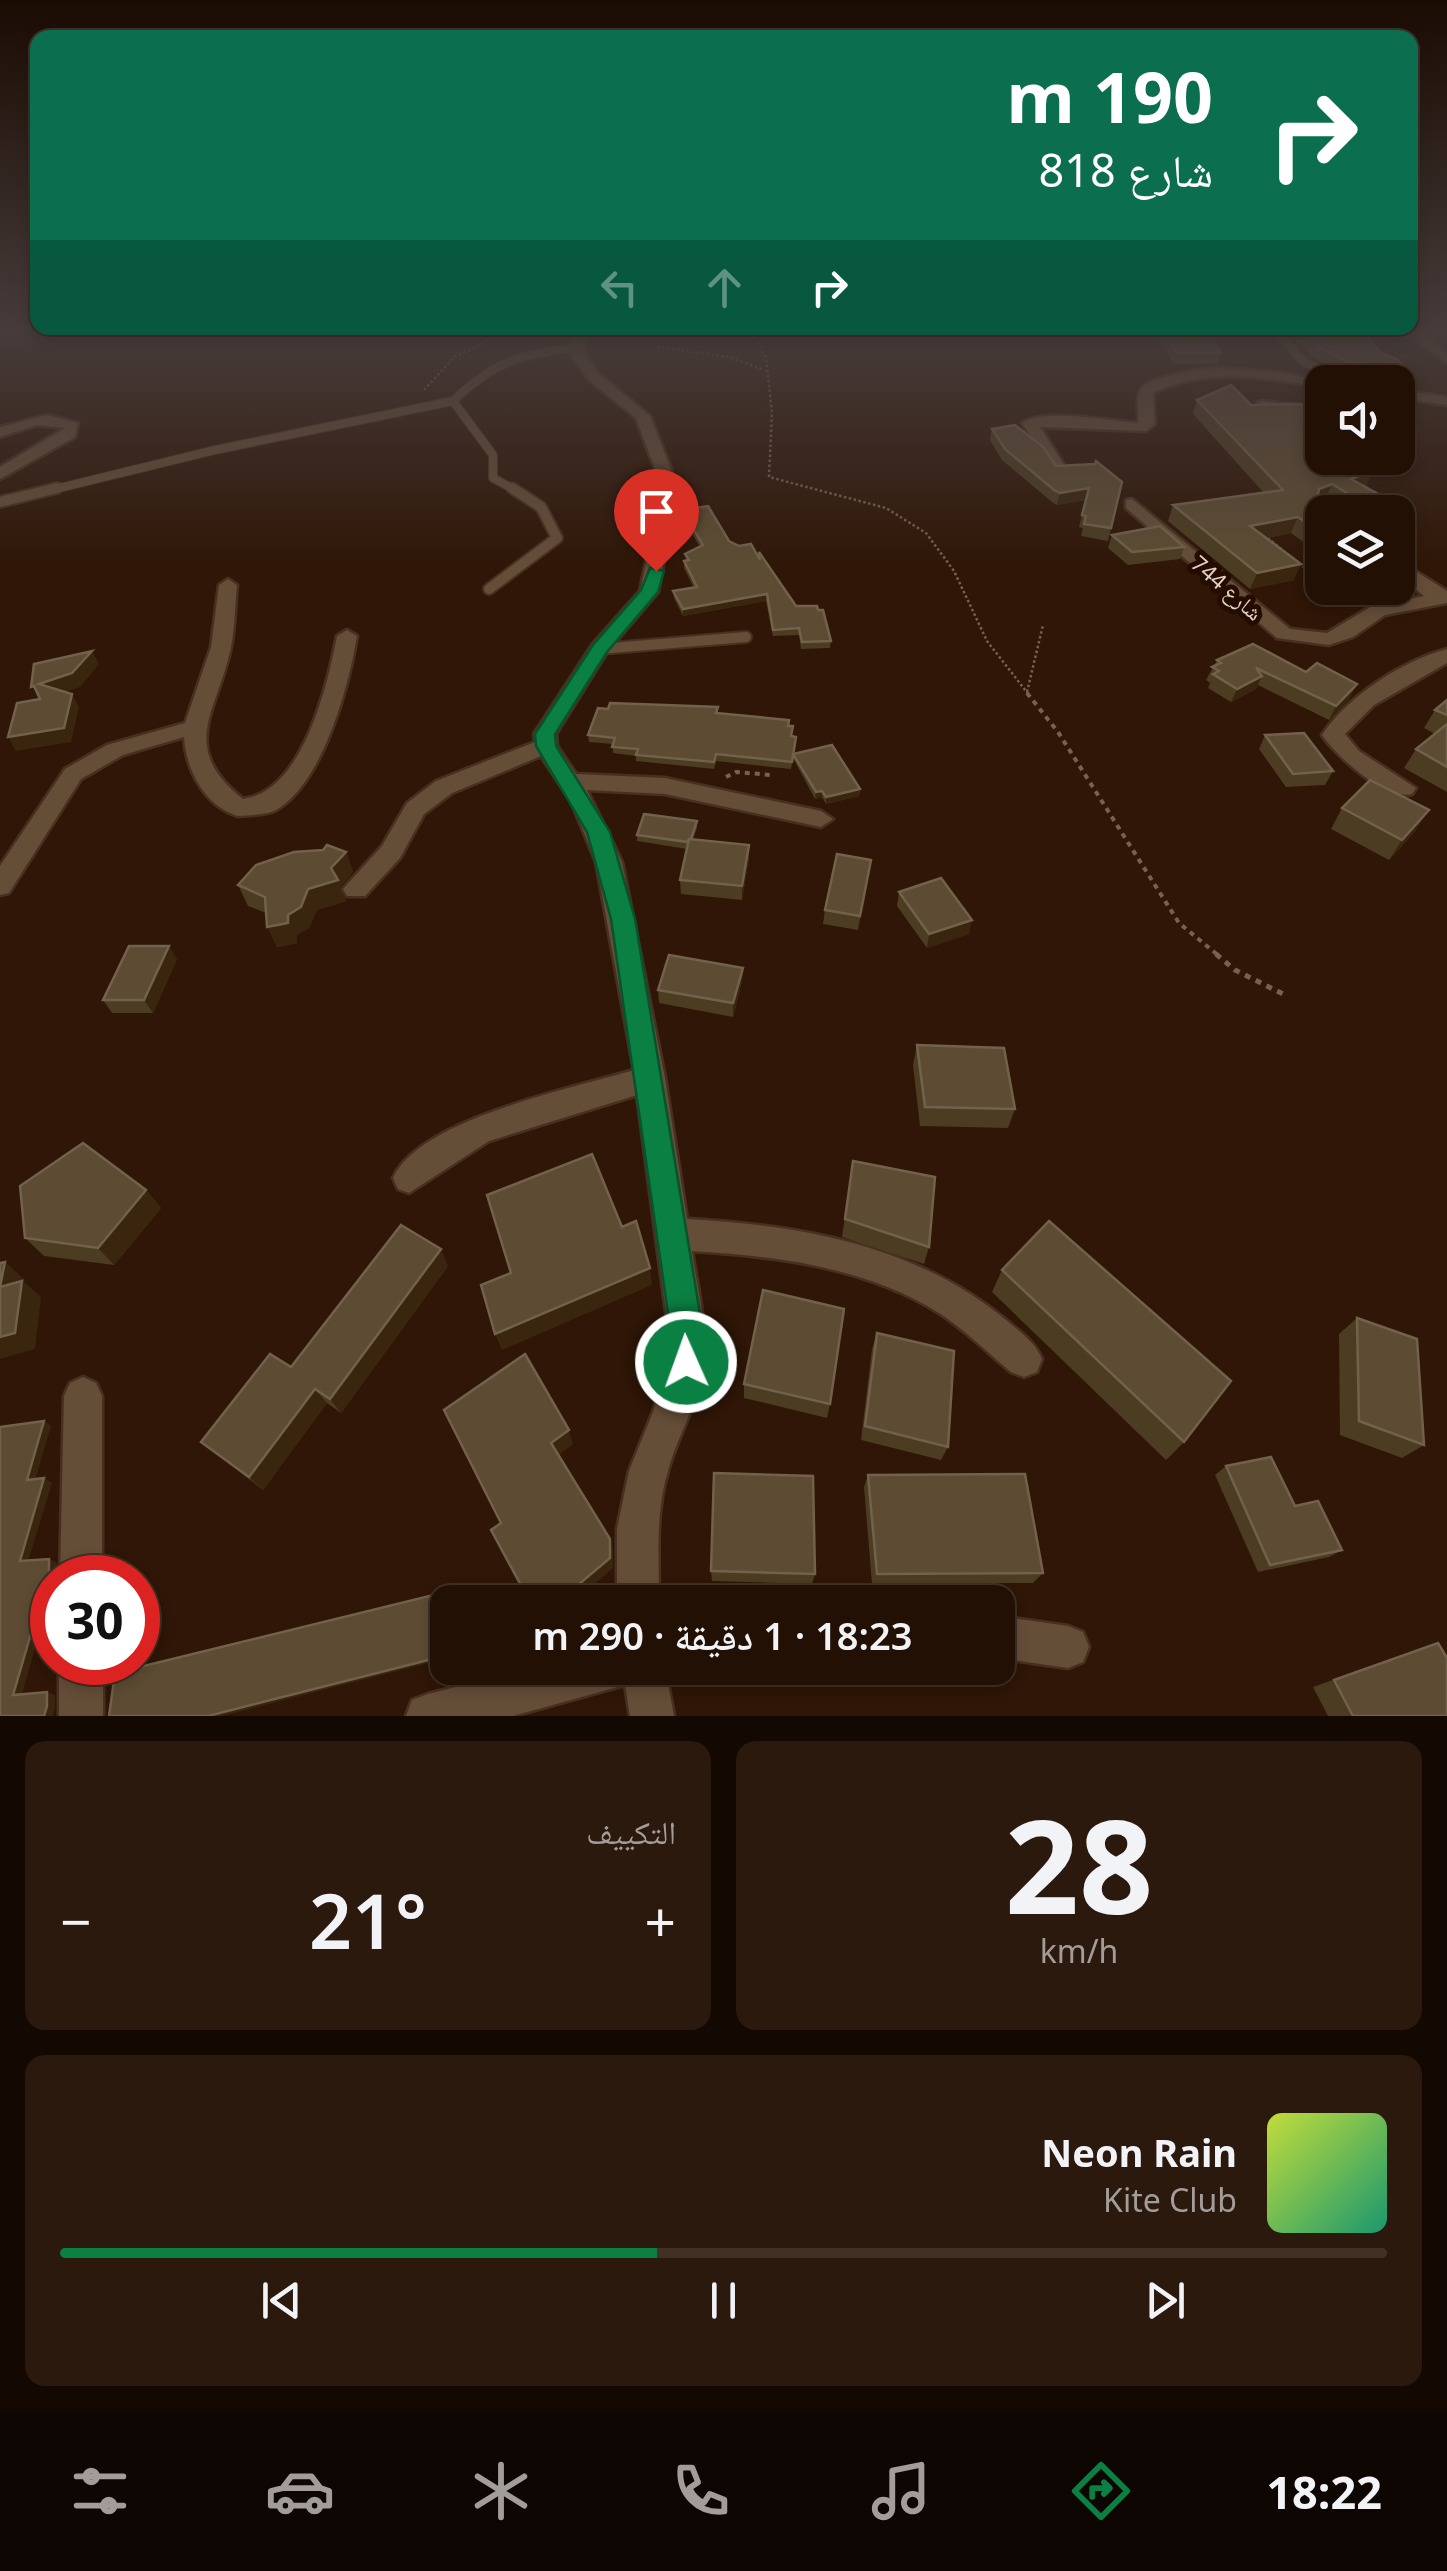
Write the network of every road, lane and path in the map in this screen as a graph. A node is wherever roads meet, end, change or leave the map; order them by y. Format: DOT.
graph roads {
  1 [pos="414,409"];
  2 [pos="459,409"];
  3 [pos="634,409"];
  4 [pos="771,409"];
  5 [pos="1147,409"];
  6 [pos="0,432"];
  7 [pos="1060,471"];
  8 [pos="0,474"];
  9 [pos="0,502"];
  10 [pos="1132,504"];
  11 [pos="1257,530"];
  12 [pos="1305,568"];
  13 [pos="1415,578"];
  14 [pos="228,585"];
  15 [pos="490,589"];
  16 [pos="1443,597"];
  17 [pos="1356,605"];
  18 [pos="1372,615"];
  19 [pos="1043,625"];
  20 [pos="347,636"];
  21 [pos="746,637"];
  22 [pos="599,649"];
  23 [pos="1447,656"];
  24 [pos="1027,692"];
  25 [pos="194,727"];
  26 [pos="546,746"];
  27 [pos="772,775"];
  28 [pos="569,780"];
  29 [pos="1404,788"];
  30 [pos="711,796"];
  31 [pos="821,818"];
  32 [pos="0,886"];
  33 [pos="356,889"];
  34 [pos="1285,995"];
  35 [pos="650,1078"];
  36 [pos="409,1178"];
  37 [pos="671,1234"];
  38 [pos="1024,1359"];
  39 [pos="84,1396"];
  40 [pos="81,1555"];
  41 [pos="638,1585"];
  42 [pos="1015,1639"];
  43 [pos="1068,1647"];
  44 [pos="81,1685"];
  45 [pos="548,1685"];
  46 [pos="647,1685"];
  47 [pos="81,1716"];
  48 [pos="428,1716"];
  49 [pos="652,1716"];
  1 -- 9 [label="lane"];
  2 -- 15 [label="lane"];
  3 -- 22 [label="street"];
  4 -- 24 [label="path"];
  5 -- 7 [label="street"];
  6 -- 8 [label="street"];
  10 -- 18 [label="street, شارع 744"];
  11 -- 12 [label="path"];
  13 -- 16 [label="street"];
  14 -- 25 [label="street"];
  16 -- 18 [label="street, شارع 744"];
  17 -- 18 [label="path"];
  19 -- 24 [label="path"];
  20 -- 25 [label="street"];
  21 -- 22 [label="lane"];
  22 -- 26 [label="street"];
  23 -- 29 [label="street"];
  24 -- 34 [label="path"];
  25 -- 32 [label="street"];
  26 -- 28 [label="street"];
  26 -- 33 [label="street"];
  27 -- 30 [label="path"];
  28 -- 30 [label="street"];
  28 -- 35 [label="street"];
  30 -- 31 [label="street"];
  35 -- 36 [label="street"];
  35 -- 37 [label="street"];
  37 -- 38 [label="street"];
  37 -- 41 [label="street"];
  39 -- 40 [label="street"];
  42 -- 43 [label="street"];
  44 -- 47 [label="street"];
  45 -- 48 [label="street"];
  46 -- 49 [label="street"];
}
